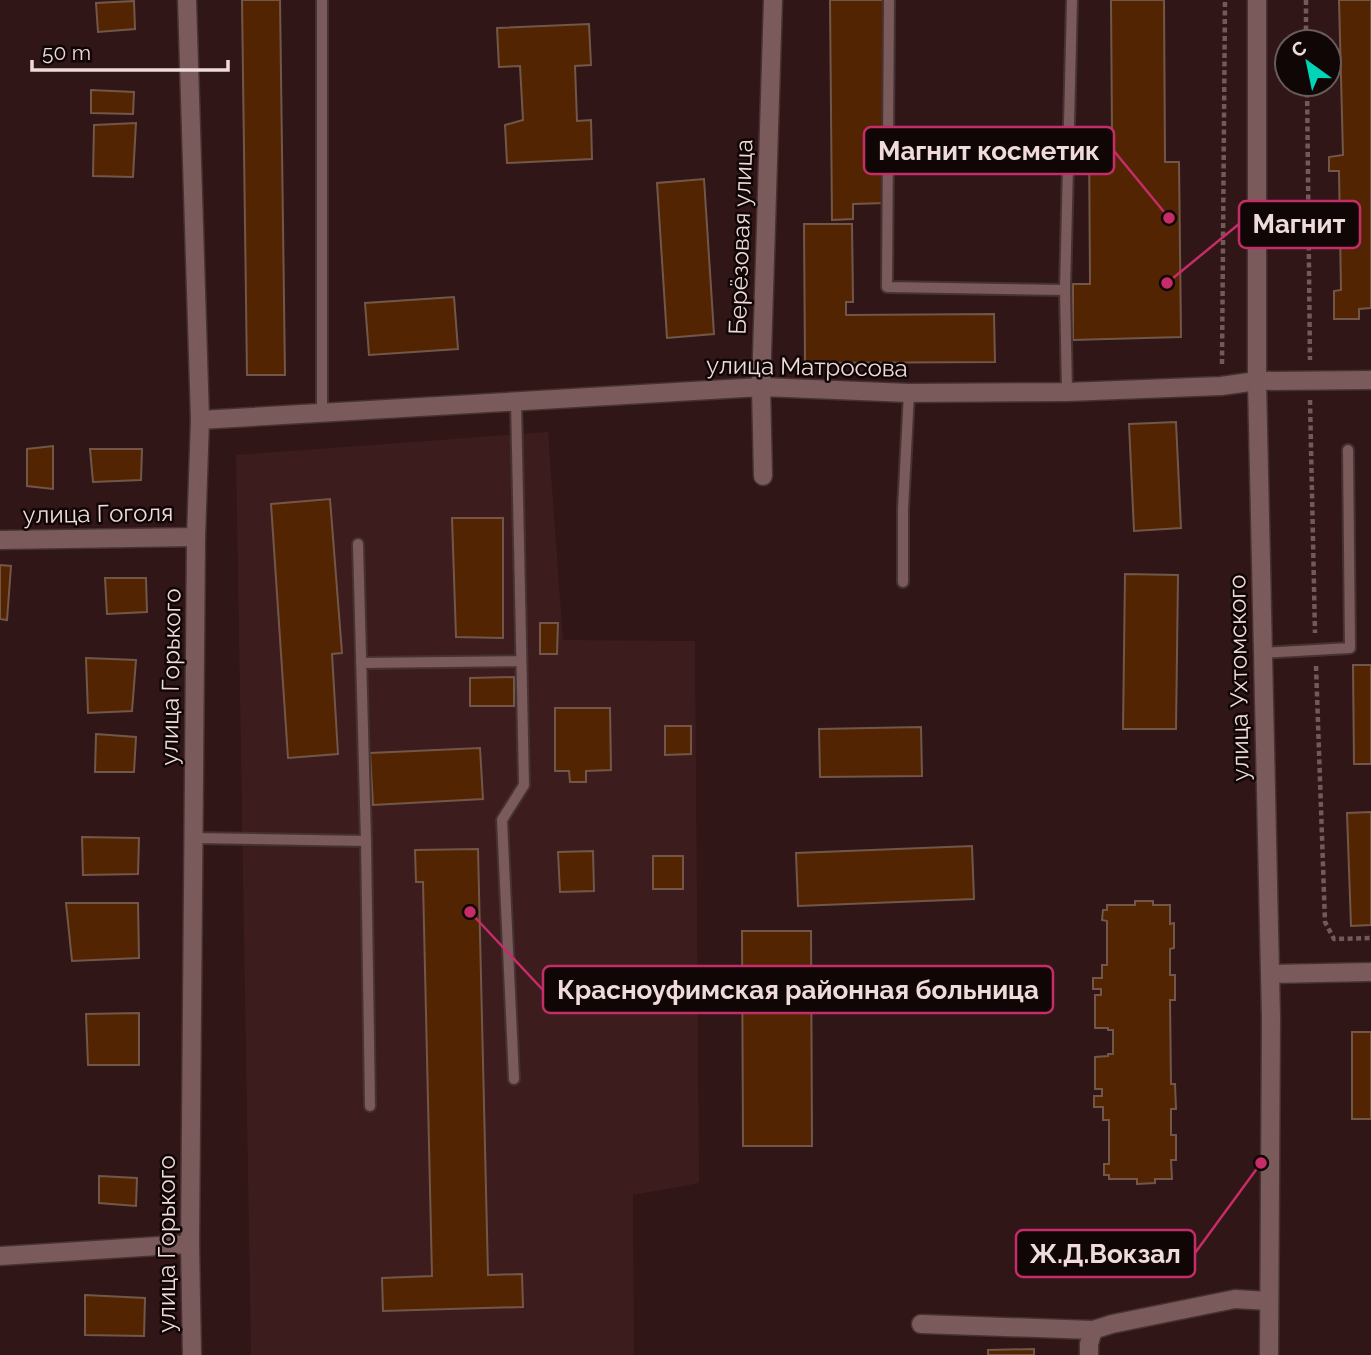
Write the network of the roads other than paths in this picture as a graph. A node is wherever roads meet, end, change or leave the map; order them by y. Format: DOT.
graph roads {
  1 [pos="187,0"];
  2 [pos="322,0"];
  3 [pos="773,0"];
  4 [pos="889,0"];
  5 [pos="1072,0"];
  6 [pos="1257,0"];
  7 [pos="1065,289"];
  8 [pos="1371,380"];
  9 [pos="1257,381"];
  10 [pos="761,387"];
  11 [pos="1067,392"];
  12 [pos="909,393"];
  13 [pos="516,401"];
  14 [pos="322,413"];
  15 [pos="200,420"];
  16 [pos="1348,450"];
  17 [pos="763,476"];
  18 [pos="196,537"];
  19 [pos="0,540"];
  20 [pos="358,544"];
  21 [pos="904,582"];
  22 [pos="1263,653"];
  23 [pos="520,661"];
  24 [pos="361,663"];
  25 [pos="194,838"];
  26 [pos="366,841"];
  27 [pos="1371,972"];
  28 [pos="1271,974"];
  29 [pos="514,1079"];
  30 [pos="370,1106"];
  31 [pos="190,1244"];
  32 [pos="0,1256"];
  33 [pos="1269,1301"];
  34 [pos="921,1324"];
  35 [pos="1093,1330"];
  36 [pos="192,1355"];
  37 [pos="1089,1355"];
  38 [pos="1269,1355"];
  1 -- 15 [label="street, улица Горького"];
  2 -- 14 [label="lane"];
  3 -- 10 [label="street, Берёзовая улица"];
  4 -- 7 [label="lane"];
  5 -- 7 [label="lane"];
  6 -- 9 [label="street, улица Ухтомского"];
  7 -- 11 [label="lane"];
  8 -- 9 [label="street, улица Матросова"];
  9 -- 11 [label="street, улица Матросова"];
  9 -- 22 [label="street, улица Ухтомского"];
  10 -- 12 [label="street, улица Матросова"];
  10 -- 13 [label="street, улица Матросова"];
  10 -- 17 [label="street, Берёзовая улица"];
  11 -- 12 [label="street, улица Матросова"];
  12 -- 21 [label="lane"];
  13 -- 14 [label="street, улица Матросова"];
  13 -- 23 [label="lane"];
  14 -- 15 [label="street, улица Матросова"];
  15 -- 18 [label="street, улица Горького"];
  16 -- 22 [label="lane"];
  18 -- 19 [label="street, улица Гоголя"];
  18 -- 25 [label="street, улица Горького"];
  20 -- 24 [label="lane"];
  22 -- 28 [label="street, улица Ухтомского"];
  23 -- 24 [label="lane"];
  23 -- 29 [label="lane"];
  24 -- 26 [label="lane"];
  25 -- 26 [label="lane"];
  25 -- 31 [label="street, улица Горького"];
  26 -- 30 [label="lane"];
  27 -- 28 [label="street"];
  28 -- 33 [label="street, улица Ухтомского"];
  31 -- 32 [label="street"];
  31 -- 36 [label="street, улица Горького"];
  33 -- 35 [label="street"];
  33 -- 38 [label="street, улица Ухтомского"];
  34 -- 35 [label="street"];
  35 -- 37 [label="street"];
}
